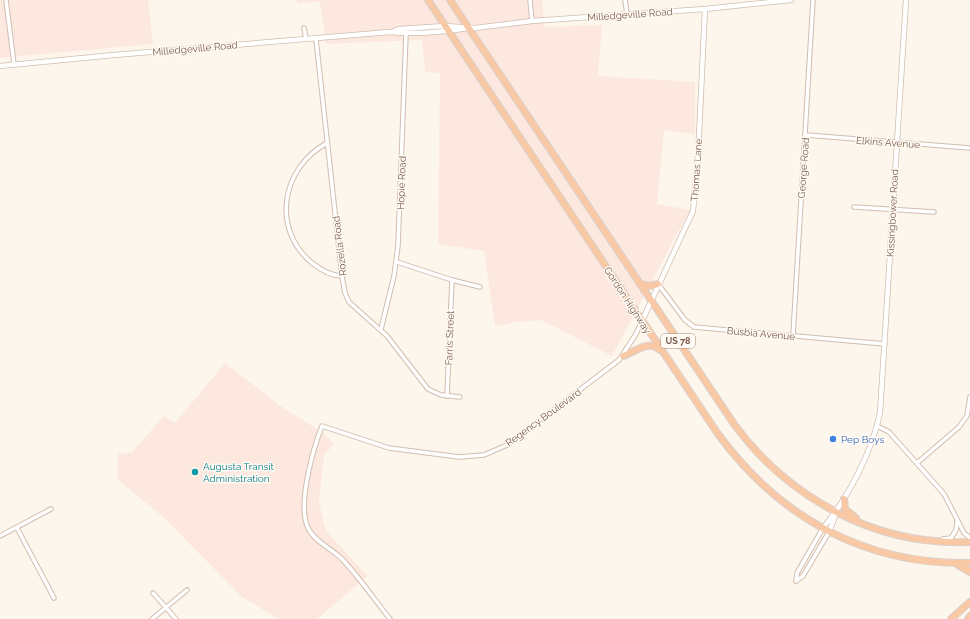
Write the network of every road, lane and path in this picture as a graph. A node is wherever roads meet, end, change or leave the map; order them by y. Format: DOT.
graph roads {
  1 [pos="6,0"];
  2 [pos="428,0"];
  3 [pos="450,0"];
  4 [pos="530,0"];
  5 [pos="625,0"];
  6 [pos="791,0"];
  7 [pos="813,0"];
  8 [pos="906,0"];
  9 [pos="748,2"];
  10 [pos="705,8"];
  11 [pos="627,14"];
  12 [pos="532,21"];
  13 [pos="304,28"];
  14 [pos="469,28"];
  15 [pos="447,29"];
  16 [pos="390,32"];
  17 [pos="406,34"];
  18 [pos="306,39"];
  19 [pos="316,39"];
  20 [pos="14,64"];
  21 [pos="0,66"];
  22 [pos="806,135"];
  23 [pos="897,142"];
  24 [pos="327,143"];
  25 [pos="970,148"];
  26 [pos="854,207"];
  27 [pos="892,210"];
  28 [pos="934,212"];
  29 [pos="397,262"];
  30 [pos="342,276"];
  31 [pos="452,280"];
  32 [pos="640,284"];
  33 [pos="658,284"];
  34 [pos="480,287"];
  35 [pos="650,300"];
  36 [pos="642,321"];
  37 [pos="381,329"];
  38 [pos="793,335"];
  39 [pos="885,344"];
  40 [pos="664,354"];
  41 [pos="623,356"];
  42 [pos="447,396"];
  43 [pos="460,397"];
  44 [pos="970,397"];
  45 [pos="877,426"];
  46 [pos="917,463"];
  47 [pos="844,499"];
  48 [pos="51,509"];
  49 [pos="836,512"];
  50 [pos="957,522"];
  51 [pos="17,528"];
  52 [pos="824,528"];
  53 [pos="829,532"];
  54 [pos="888,533"];
  55 [pos="0,536"];
  56 [pos="970,538"];
  57 [pos="936,541"];
  58 [pos="970,542"];
  59 [pos="951,563"];
  60 [pos="970,563"];
  61 [pos="970,572"];
  62 [pos="187,590"];
  63 [pos="153,593"];
  64 [pos="54,598"];
  65 [pos="970,602"];
  66 [pos="166,607"];
  67 [pos="970,616"];
  68 [pos="152,619"];
  69 [pos="176,619"];
  70 [pos="390,619"];
  71 [pos="951,619"];
  72 [pos="968,619"];
  1 -- 20 [label="street"];
  2 -- 15 [label="highway, Gordon Highway / US 78"];
  3 -- 14 [label="highway, Gordon Highway / US 78"];
  4 -- 12 [label="street"];
  5 -- 11 [label="street"];
  6 -- 9 [label="street, Milledgeville Road"];
  7 -- 22 [label="street, George Road"];
  8 -- 23 [label="street, Kissingbower Road"];
  9 -- 10 [label="street, Milledgeville Road"];
  10 -- 11 [label="street, Milledgeville Road"];
  10 -- 33 [label="street, Thomas Lane"];
  11 -- 12 [label="street, Milledgeville Road"];
  12 -- 14 [label="street, Milledgeville Road"];
  13 -- 18 [label="street"];
  14 -- 15 [label="street, Milledgeville Road"];
  14 -- 32 [label="highway, Gordon Highway / US 78"];
  15 -- 16 [label="street, Milledgeville Road"];
  15 -- 17 [label="street, Milledgeville Road"];
  15 -- 36 [label="highway, Gordon Highway / US 78"];
  16 -- 17 [label="street, Milledgeville Road"];
  16 -- 19 [label="street, Milledgeville Road"];
  17 -- 29 [label="street, Hopie Road"];
  18 -- 19 [label="street, Milledgeville Road"];
  18 -- 20 [label="street, Milledgeville Road"];
  19 -- 24 [label="street, Rozella Road"];
  20 -- 21 [label="street, Milledgeville Road"];
  22 -- 23 [label="street, Elkins Avenue"];
  22 -- 38 [label="street, George Road"];
  23 -- 25 [label="street, Elkins Avenue"];
  23 -- 27 [label="street, Kissingbower Road"];
  24 -- 30 [label="street, Rozella Road"];
  24 -- 30 [label="street"];
  26 -- 27 [label="street"];
  27 -- 28 [label="street"];
  27 -- 39 [label="street, Kissingbower Road"];
  29 -- 31 [label="street"];
  29 -- 37 [label="street, Hopie Road"];
  30 -- 37 [label="street, Rozella Road"];
  31 -- 34 [label="street"];
  31 -- 42 [label="street, Farris Street"];
  32 -- 33 [label="highway"];
  32 -- 35 [label="highway, Gordon Highway / US 78"];
  33 -- 35 [label="street, Thomas Lane"];
  33 -- 38 [label="street, Busbia Avenue"];
  35 -- 36 [label="street, Thomas Lane"];
  35 -- 49 [label="highway, Gordon Highway / US 78"];
  36 -- 40 [label="highway, Gordon Highway / US 78"];
  36 -- 41 [label="street, Regency Boulevard"];
  37 -- 42 [label="street, Rozella Road"];
  38 -- 39 [label="street, Busbia Avenue"];
  39 -- 45 [label="street, Kissingbower Road"];
  40 -- 41 [label="highway"];
  40 -- 52 [label="highway, Gordon Highway / US 78"];
  41 -- 70 [label="street, Regency Boulevard"];
  42 -- 43 [label="street, Rozella Road"];
  44 -- 46 [label="street"];
  45 -- 46 [label="street"];
  45 -- 47 [label="street, Kissingbower Road"];
  46 -- 50 [label="street"];
  47 -- 49 [label="street, Kissingbower Road"];
  47 -- 54 [label="highway"];
  48 -- 51 [label="street"];
  49 -- 52 [label="street, Kissingbower Road"];
  49 -- 53 [label="street, Kissingbower Road"];
  49 -- 54 [label="highway, Gordon Highway / US 78"];
  50 -- 56 [label="street"];
  50 -- 57 [label="street"];
  51 -- 55 [label="street"];
  51 -- 64 [label="street"];
  52 -- 53 [label="highway, Gordon Highway / US 78"];
  52 -- 53 [label="street, Kissingbower Road"];
  53 -- 59 [label="highway, Gordon Highway / US 78"];
  54 -- 57 [label="highway, Gordon Highway / US 78"];
  57 -- 58 [label="highway, Gordon Highway / US 78"];
  59 -- 60 [label="highway, Gordon Highway / US 78"];
  59 -- 61 [label="highway"];
  62 -- 66 [label="street"];
  63 -- 66 [label="street"];
  65 -- 71 [label="highway"];
  66 -- 68 [label="street"];
  66 -- 69 [label="street"];
  67 -- 72 [label="highway"];
}
